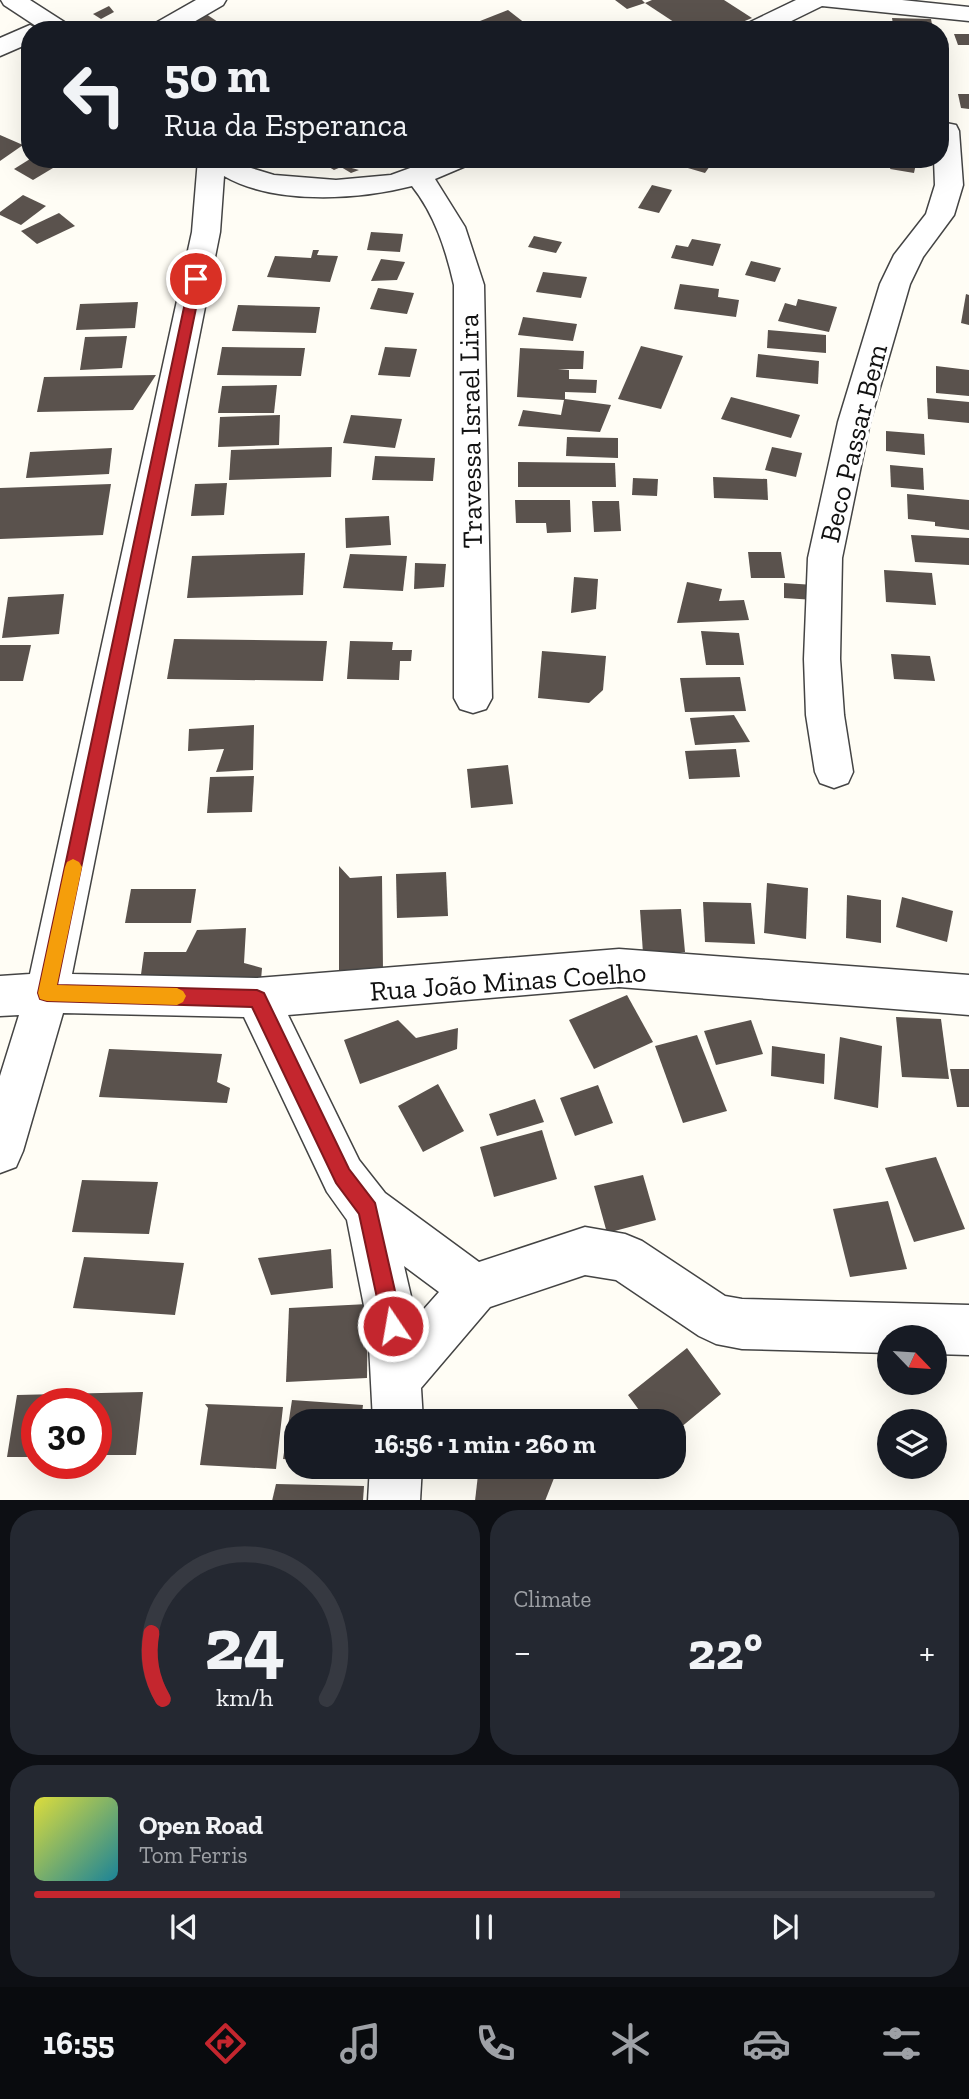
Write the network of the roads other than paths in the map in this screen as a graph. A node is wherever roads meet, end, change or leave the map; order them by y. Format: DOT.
graph roads {
  1 [pos="13,0"];
  2 [pos="214,0"];
  3 [pos="816,0"];
  4 [pos="826,0"];
  5 [pos="969,14"];
  6 [pos="35,21"];
  7 [pos="178,21"];
  8 [pos="772,21"];
  9 [pos="21,39"];
  10 [pos="0,48"];
  11 [pos="951,131"];
  12 [pos="211,168"];
  13 [pos="232,168"];
  14 [pos="437,168"];
  15 [pos="418,176"];
  16 [pos="473,698"];
  17 [pos="834,772"];
  18 [pos="47,993"];
  19 [pos="969,995"];
  20 [pos="0,996"];
  21 [pos="257,999"];
  22 [pos="0,1151"];
  23 [pos="368,1210"];
  24 [pos="474,1289"];
  25 [pos="969,1330"];
  26 [pos="398,1399"];
  27 [pos="395,1479"];
  28 [pos="394,1500"];
  1 -- 6 [label="street"];
  2 -- 7 [label="street"];
  3 -- 8 [label="street"];
  4 -- 5 [label="street"];
  9 -- 10 [label="street"];
  11 -- 17 [label="street, Beco Passar Bem"];
  12 -- 18 [label="street"];
  13 -- 15 [label="street"];
  14 -- 15 [label="street"];
  15 -- 16 [label="street, Travessa Israel Lira"];
  18 -- 20 [label="street"];
  18 -- 21 [label="street, Rua João Minas Coelho"];
  18 -- 22 [label="street"];
  19 -- 21 [label="street, Rua João Minas Coelho"];
  21 -- 23 [label="street"];
  23 -- 24 [label="street"];
  23 -- 26 [label="street"];
  24 -- 25 [label="street"];
  24 -- 26 [label="street"];
  27 -- 28 [label="street"];
}
